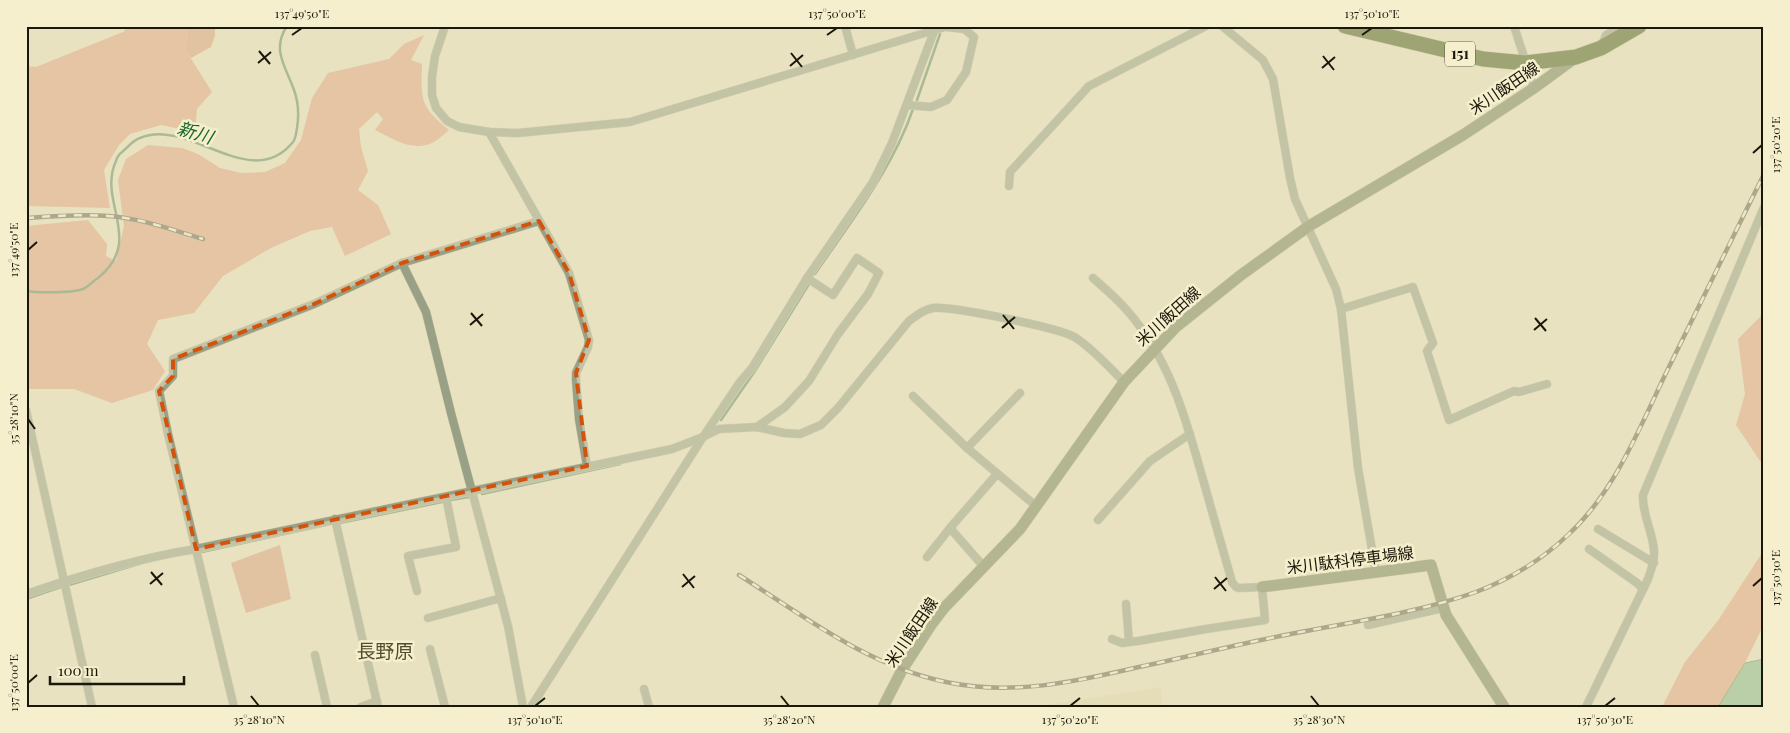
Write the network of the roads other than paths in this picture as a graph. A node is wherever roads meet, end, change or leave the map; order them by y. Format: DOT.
graph roads {
  1 [pos="445,26"];
  2 [pos="845,26"];
  3 [pos="1206,26"];
  4 [pos="1222,26"];
  5 [pos="1345,26"];
  6 [pos="1514,26"];
  7 [pos="1621,26"];
  8 [pos="1639,26"];
  9 [pos="947,27"];
  10 [pos="935,29"];
  11 [pos="1601,48"];
  12 [pos="853,55"];
  13 [pos="1576,57"];
  14 [pos="1525,63"];
  15 [pos="1534,88"];
  16 [pos="907,105"];
  17 [pos="489,132"];
  18 [pos="1009,186"];
  19 [pos="1764,207"];
  20 [pos="539,221"];
  21 [pos="1309,226"];
  22 [pos="402,263"];
  23 [pos="806,278"];
  24 [pos="1093,278"];
  25 [pos="1340,309"];
  26 [pos="1154,349"];
  27 [pos="1124,382"];
  28 [pos="1547,384"];
  29 [pos="1020,393"];
  30 [pos="913,396"];
  31 [pos="26,410"];
  32 [pos="757,427"];
  33 [pos="1190,434"];
  34 [pos="703,438"];
  35 [pos="967,448"];
  36 [pos="587,466"];
  37 [pos="997,474"];
  38 [pos="473,491"];
  39 [pos="446,497"];
  40 [pos="1036,506"];
  41 [pos="335,520"];
  42 [pos="1098,520"];
  43 [pos="950,528"];
  44 [pos="1598,529"];
  45 [pos="196,549"];
  46 [pos="1589,549"];
  47 [pos="927,557"];
  48 [pos="1654,563"];
  49 [pos="984,567"];
  50 [pos="1376,573"];
  51 [pos="64,581"];
  52 [pos="1262,587"];
  53 [pos="1643,589"];
  54 [pos="417,591"];
  55 [pos="26,594"];
  56 [pos="501,598"];
  57 [pos="1126,604"];
  58 [pos="1443,608"];
  59 [pos="428,618"];
  60 [pos="1368,625"];
  61 [pos="1112,639"];
  62 [pos="1129,642"];
  63 [pos="430,650"];
  64 [pos="315,656"];
  65 [pos="644,690"];
  66 [pos="377,704"];
  67 [pos="92,707"];
  68 [pos="234,707"];
  69 [pos="326,707"];
  70 [pos="360,707"];
  71 [pos="445,707"];
  72 [pos="523,707"];
  73 [pos="532,707"];
  74 [pos="649,707"];
  75 [pos="883,707"];
  76 [pos="1504,707"];
  77 [pos="1586,707"];
  1 -- 17 [label="street"];
  2 -- 12 [label="street"];
  3 -- 18 [label="street"];
  4 -- 21 [label="street"];
  5 -- 14 [label="highway, 151"];
  6 -- 14 [label="street"];
  7 -- 11 [label="street"];
  8 -- 11 [label="highway, 151"];
  9 -- 10 [label="street"];
  9 -- 16 [label="street"];
  10 -- 12 [label="street"];
  10 -- 16 [label="street"];
  11 -- 13 [label="highway, 151"];
  12 -- 17 [label="street"];
  13 -- 14 [label="highway, 151"];
  13 -- 15 [label="main road, 米川飯田線"];
  14 -- 15 [label="street"];
  15 -- 21 [label="main road, 米川飯田線"];
  16 -- 23 [label="street"];
  17 -- 20 [label="street"];
  19 -- 48 [label="street"];
  20 -- 22 [label="street"];
  20 -- 36 [label="street"];
  21 -- 25 [label="street"];
  21 -- 26 [label="main road, 米川飯田線"];
  22 -- 38 [label="street"];
  22 -- 45 [label="street"];
  23 -- 32 [label="street"];
  23 -- 34 [label="street"];
  24 -- 26 [label="street"];
  25 -- 28 [label="street"];
  25 -- 50 [label="street"];
  26 -- 27 [label="main road, 米川飯田線"];
  26 -- 33 [label="street"];
  27 -- 32 [label="street"];
  27 -- 40 [label="main road, 米川飯田線"];
  29 -- 35 [label="street"];
  30 -- 35 [label="street"];
  31 -- 51 [label="street"];
  32 -- 34 [label="street"];
  33 -- 42 [label="street"];
  33 -- 52 [label="street"];
  34 -- 36 [label="street"];
  34 -- 73 [label="street"];
  35 -- 37 [label="street"];
  36 -- 38 [label="street"];
  37 -- 40 [label="street"];
  37 -- 43 [label="street"];
  38 -- 39 [label="street"];
  38 -- 56 [label="street"];
  39 -- 41 [label="street"];
  39 -- 54 [label="street"];
  40 -- 49 [label="main road, 米川飯田線"];
  41 -- 45 [label="street"];
  41 -- 66 [label="street"];
  43 -- 47 [label="street"];
  43 -- 49 [label="street"];
  44 -- 48 [label="street"];
  45 -- 51 [label="street"];
  45 -- 68 [label="street"];
  46 -- 53 [label="street"];
  48 -- 53 [label="street"];
  49 -- 75 [label="main road, 米川飯田線"];
  50 -- 52 [label="main road, 米川駄科停車場線"];
  50 -- 58 [label="main road, 米川駄科停車場線"];
  51 -- 55 [label="street"];
  51 -- 67 [label="street"];
  52 -- 62 [label="street"];
  53 -- 77 [label="street"];
  56 -- 59 [label="street"];
  56 -- 72 [label="street"];
  57 -- 62 [label="street"];
  58 -- 60 [label="street"];
  58 -- 76 [label="main road, 米川駄科停車場線"];
  61 -- 62 [label="street"];
  63 -- 71 [label="street"];
  64 -- 69 [label="street"];
  65 -- 74 [label="street"];
  66 -- 70 [label="street"];
}
